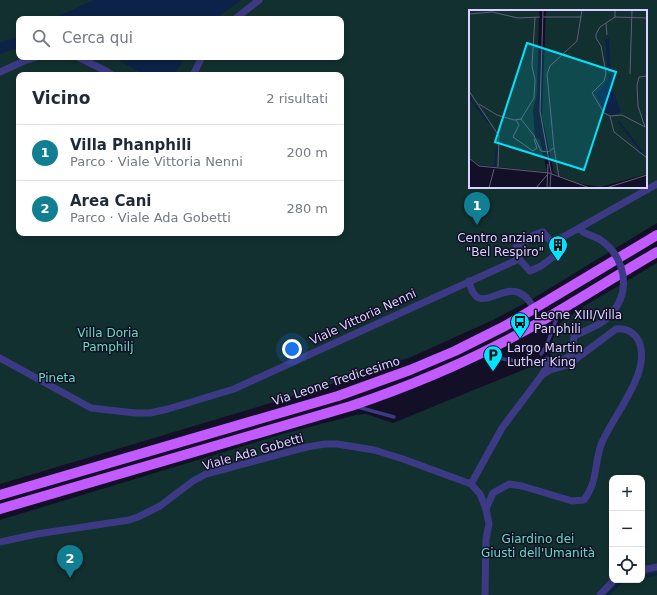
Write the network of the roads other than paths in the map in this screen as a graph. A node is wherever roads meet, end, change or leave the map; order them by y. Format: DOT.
graph roads {
  1 [pos="258,0"];
  2 [pos="239,16"];
  3 [pos="27,60"];
  4 [pos="84,60"];
  5 [pos="200,60"];
  6 [pos="0,72"];
  7 [pos="108,72"];
  8 [pos="194,72"];
  9 [pos="657,184"];
  10 [pos="579,228"];
  11 [pos="657,235"];
  12 [pos="552,243"];
  13 [pos="657,252"];
  14 [pos="520,259"];
  15 [pos="469,281"];
  16 [pos="561,308"];
  17 [pos="535,309"];
  18 [pos="541,354"];
  19 [pos="477,355"];
  20 [pos="0,358"];
  21 [pos="547,360"];
  22 [pos="524,362"];
  23 [pos="546,368"];
  24 [pos="542,375"];
  25 [pos="351,406"];
  26 [pos="394,418"];
  27 [pos="471,484"];
  28 [pos="0,495"];
  29 [pos="0,509"];
  30 [pos="486,509"];
  31 [pos="0,542"];
  32 [pos="657,567"];
  33 [pos="645,569"];
  34 [pos="611,583"];
  35 [pos="486,595"];
  36 [pos="600,595"];
  1 -- 2 [label="street"];
  3 -- 6 [label="street"];
  4 -- 7 [label="street"];
  5 -- 8 [label="street"];
  9 -- 10 [label="street"];
  10 -- 12 [label="street"];
  10 -- 23 [label="street, bridge"];
  11 -- 17 [label="main road, Via Leone Tredicesimo"];
  12 -- 14 [label="street"];
  12 -- 14 [label="street"];
  13 -- 16 [label="main road"];
  14 -- 15 [label="street, Viale Vittoria Nenni"];
  15 -- 17 [label="street"];
  15 -- 20 [label="street, Viale Vittoria Nenni"];
  16 -- 18 [label="lane"];
  16 -- 19 [label="main road"];
  17 -- 28 [label="main road, Via Leone Tredicesimo"];
  19 -- 22 [label="lane"];
  19 -- 25 [label="main road"];
  21 -- 23 [label="street"];
  23 -- 24 [label="street"];
  24 -- 27 [label="street"];
  24 -- 30 [label="street"];
  25 -- 26 [label="lane"];
  25 -- 29 [label="main road"];
  27 -- 30 [label="street"];
  27 -- 31 [label="street, Viale Ada Gobetti"];
  30 -- 35 [label="street"];
  32 -- 33 [label="street"];
  34 -- 36 [label="street"];
}
